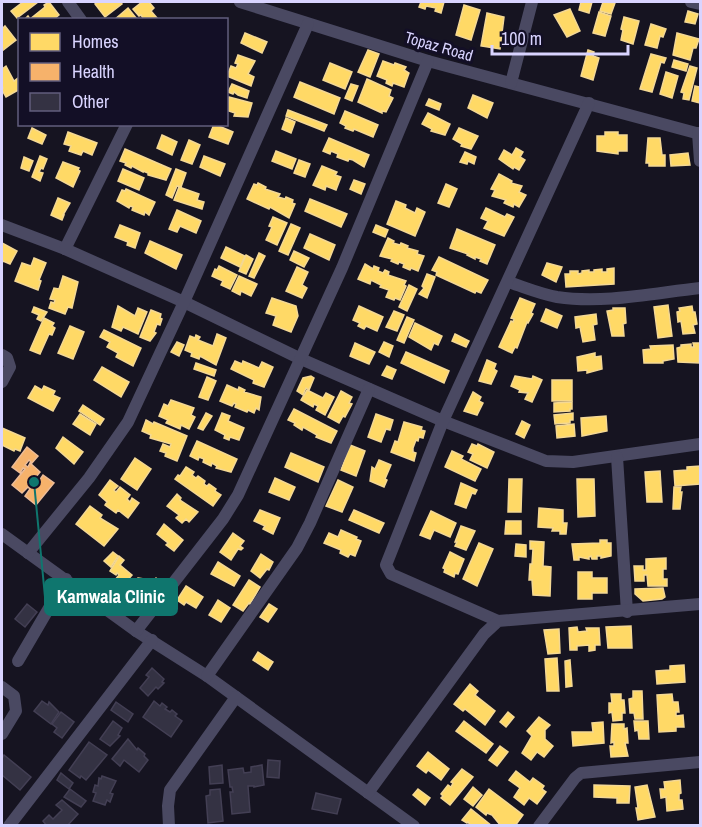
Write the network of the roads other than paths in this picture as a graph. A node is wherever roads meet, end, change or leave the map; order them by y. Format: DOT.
graph roads {
  1 [pos="68,2"];
  2 [pos="240,2"];
  3 [pos="532,2"];
  4 [pos="692,2"];
  5 [pos="700,4"];
  6 [pos="80,18"];
  7 [pos="308,24"];
  8 [pos="428,61"];
  9 [pos="511,83"];
  10 [pos="589,103"];
  11 [pos="126,126"];
  12 [pos="699,133"];
  13 [pos="700,161"];
  14 [pos="2,225"];
  15 [pos="64,249"];
  16 [pos="508,282"];
  17 [pos="700,288"];
  18 [pos="184,302"];
  19 [pos="2,355"];
  20 [pos="301,359"];
  21 [pos="2,382"];
  22 [pos="369,389"];
  23 [pos="442,421"];
  24 [pos="700,444"];
  25 [pos="617,457"];
  26 [pos="2,534"];
  27 [pos="28,553"];
  28 [pos="66,579"];
  29 [pos="700,604"];
  30 [pos="627,612"];
  31 [pos="498,621"];
  32 [pos="136,631"];
  33 [pos="152,640"];
  34 [pos="18,661"];
  35 [pos="207,676"];
  36 [pos="2,687"];
  37 [pos="236,697"];
  38 [pos="2,734"];
  39 [pos="700,762"];
  40 [pos="368,793"];
  41 [pos="12,825"];
  42 [pos="169,825"];
  43 [pos="414,825"];
  44 [pos="538,825"];
  1 -- 6 [label="street"];
  2 -- 7 [label="street, Topaz Road"];
  3 -- 9 [label="street"];
  4 -- 5 [label="street"];
  7 -- 8 [label="street, Topaz Road"];
  7 -- 18 [label="street"];
  8 -- 9 [label="street, Topaz Road"];
  8 -- 20 [label="street"];
  9 -- 10 [label="street, Topaz Road"];
  10 -- 12 [label="street, Topaz Road"];
  10 -- 16 [label="street"];
  11 -- 15 [label="street"];
  12 -- 13 [label="street"];
  14 -- 15 [label="street"];
  15 -- 18 [label="street"];
  16 -- 17 [label="street"];
  16 -- 23 [label="street"];
  18 -- 20 [label="street"];
  18 -- 27 [label="street"];
  19 -- 21 [label="street"];
  20 -- 22 [label="street"];
  20 -- 32 [label="street"];
  22 -- 23 [label="street"];
  22 -- 35 [label="street"];
  23 -- 25 [label="street"];
  23 -- 31 [label="street"];
  24 -- 25 [label="street"];
  25 -- 30 [label="street"];
  26 -- 27 [label="street"];
  27 -- 28 [label="street"];
  28 -- 32 [label="street"];
  28 -- 34 [label="street"];
  29 -- 30 [label="street"];
  30 -- 31 [label="street"];
  31 -- 40 [label="street"];
  32 -- 33 [label="street"];
  33 -- 35 [label="street"];
  33 -- 41 [label="street"];
  35 -- 37 [label="street"];
  36 -- 38 [label="street"];
  37 -- 40 [label="street"];
  37 -- 42 [label="street"];
  39 -- 44 [label="street"];
  40 -- 43 [label="street"];
}
